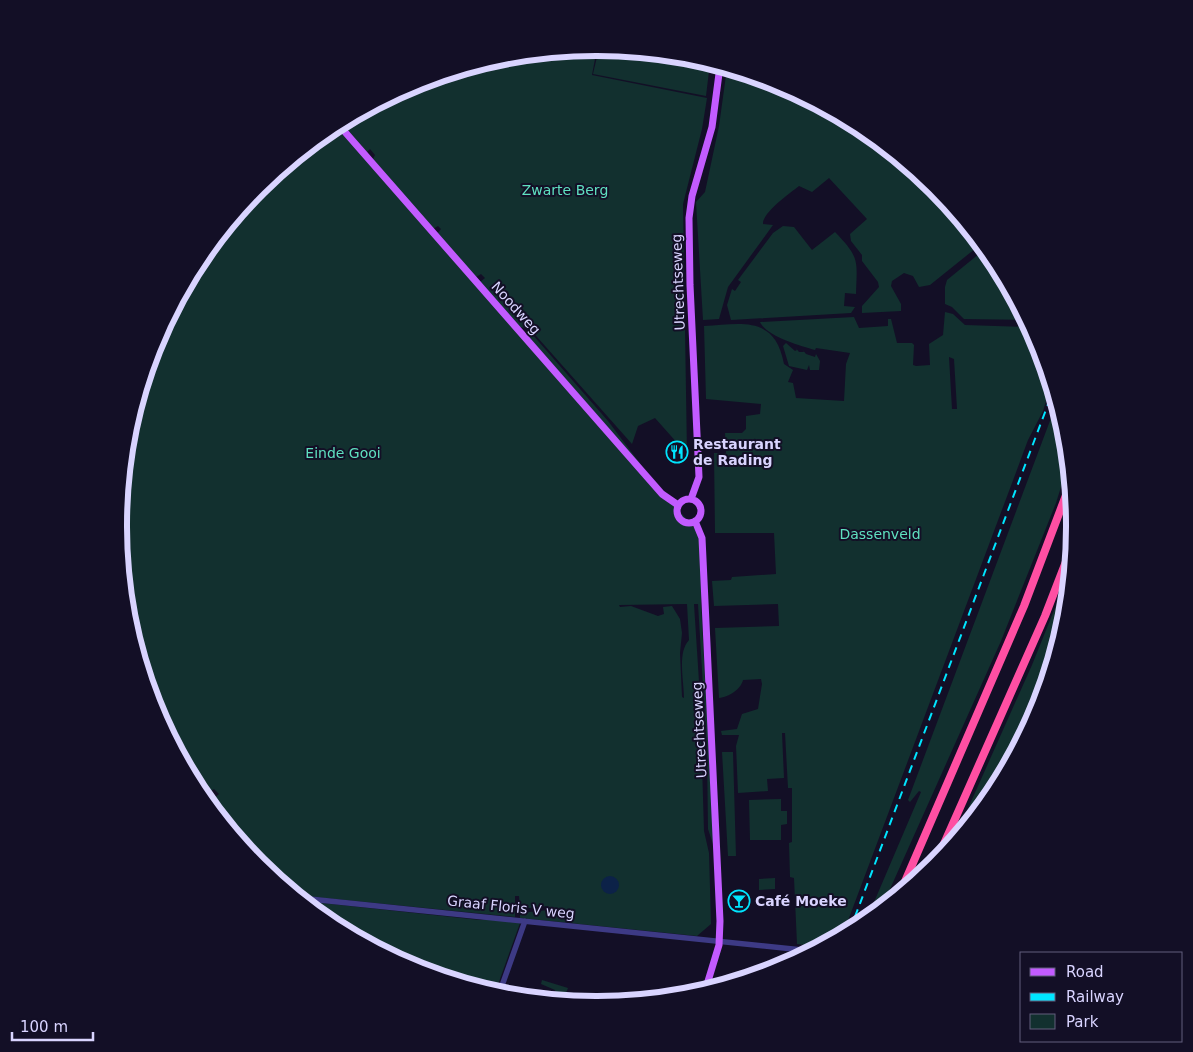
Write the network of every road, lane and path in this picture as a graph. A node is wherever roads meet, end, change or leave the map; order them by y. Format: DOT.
graph roads {
  1 [pos="719,72"];
  2 [pos="344,130"];
  3 [pos="1065,498"];
  4 [pos="691,499"];
  5 [pos="678,505"];
  6 [pos="695,521"];
  7 [pos="1064,566"];
  8 [pos="945,841"];
  9 [pos="906,879"];
  10 [pos="311,899"];
  11 [pos="525,921"];
  12 [pos="719,940"];
  13 [pos="799,949"];
  14 [pos="707,982"];
  15 [pos="501,986"];
  1 -- 4 [label="main road, Utrechtseweg"];
  2 -- 5 [label="main road, Noodweg"];
  3 -- 9 [label="highway"];
  4 -- 5 [label="main road"];
  4 -- 6 [label="main road"];
  5 -- 6 [label="main road"];
  6 -- 12 [label="main road, Utrechtseweg"];
  7 -- 8 [label="highway"];
  10 -- 11 [label="street, Graaf Floris V weg"];
  11 -- 12 [label="street, Graaf Floris V weg"];
  11 -- 15 [label="street"];
  12 -- 13 [label="street, Graaf Floris V weg"];
  12 -- 14 [label="main road, Utrechtseweg"];
}
